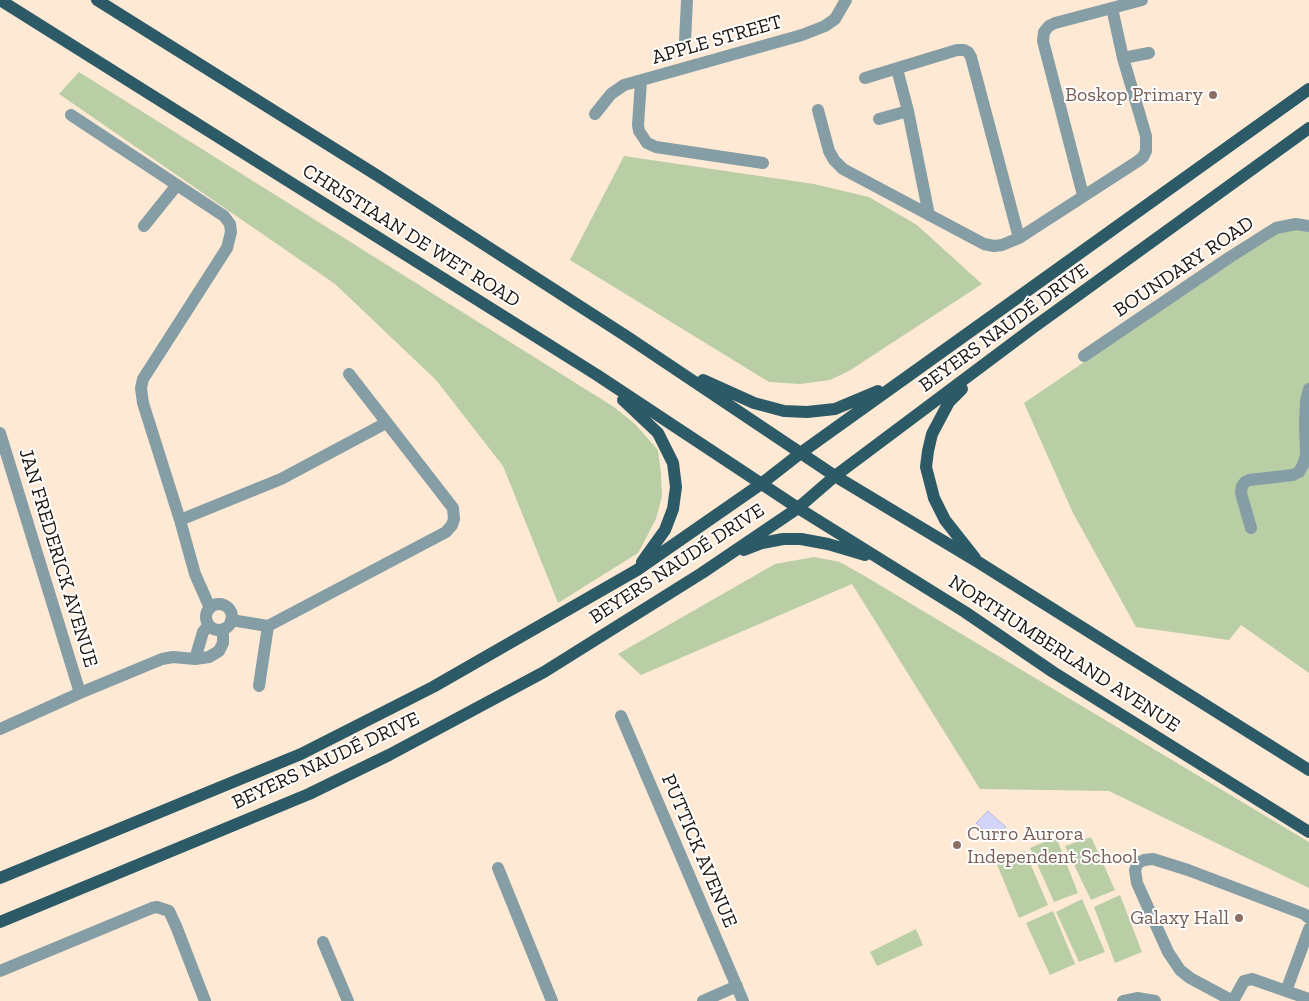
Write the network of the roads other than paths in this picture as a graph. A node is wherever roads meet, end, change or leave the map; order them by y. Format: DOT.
graph roads {
  1 [pos="0,0"];
  2 [pos="97,0"];
  3 [pos="687,0"];
  4 [pos="846,0"];
  5 [pos="1142,0"];
  6 [pos="1112,8"];
  7 [pos="685,41"];
  8 [pos="1149,53"];
  9 [pos="1123,58"];
  10 [pos="897,69"];
  11 [pos="865,78"];
  12 [pos="641,81"];
  13 [pos="1309,89"];
  14 [pos="818,110"];
  15 [pos="908,112"];
  16 [pos="596,114"];
  17 [pos="71,115"];
  18 [pos="879,119"];
  19 [pos="1309,128"];
  20 [pos="763,163"];
  21 [pos="177,185"];
  22 [pos="1083,195"];
  23 [pos="929,215"];
  24 [pos="144,226"];
  25 [pos="1309,226"];
  26 [pos="1019,238"];
  27 [pos="1084,356"];
  28 [pos="666,364"];
  29 [pos="980,368"];
  30 [pos="349,374"];
  31 [pos="596,375"];
  32 [pos="904,380"];
  33 [pos="1309,389"];
  34 [pos="386,423"];
  35 [pos="0,434"];
  36 [pos="802,452"];
  37 [pos="835,476"];
  38 [pos="761,484"];
  39 [pos="798,508"];
  40 [pos="180,520"];
  41 [pos="1251,528"];
  42 [pos="728,555"];
  43 [pos="978,562"];
  44 [pos="891,565"];
  45 [pos="637,570"];
  46 [pos="210,608"];
  47 [pos="209,625"];
  48 [pos="227,625"];
  49 [pos="268,626"];
  50 [pos="195,659"];
  51 [pos="259,686"];
  52 [pos="80,693"];
  53 [pos="621,716"];
  54 [pos="0,729"];
  55 [pos="1309,770"];
  56 [pos="1309,832"];
  57 [pos="498,868"];
  58 [pos="0,878"];
  59 [pos="1309,918"];
  60 [pos="0,922"];
  61 [pos="1309,928"];
  62 [pos="323,942"];
  63 [pos="0,971"];
  64 [pos="737,986"];
  65 [pos="1286,991"];
  66 [pos="1309,999"];
  67 [pos="205,1001"];
  68 [pos="348,1001"];
  69 [pos="552,1001"];
  70 [pos="703,1001"];
  71 [pos="743,1001"];
  72 [pos="1123,1001"];
  73 [pos="1154,1001"];
  74 [pos="1233,1001"];
  1 -- 31 [label="main road, CHRISTIAAN DE WET ROAD"];
  2 -- 28 [label="main road, CHRISTIAAN DE WET ROAD"];
  3 -- 7 [label="street"];
  4 -- 12 [label="street, APPLE STREET"];
  5 -- 6 [label="street"];
  6 -- 9 [label="street"];
  6 -- 22 [label="street"];
  8 -- 9 [label="street"];
  9 -- 22 [label="street"];
  10 -- 11 [label="street"];
  10 -- 15 [label="street"];
  10 -- 26 [label="street"];
  12 -- 16 [label="street, APPLE STREET"];
  12 -- 20 [label="street"];
  13 -- 32 [label="main road, BEYERS NAUDÉ DRIVE"];
  14 -- 23 [label="street"];
  15 -- 18 [label="street"];
  15 -- 23 [label="street"];
  17 -- 21 [label="street"];
  19 -- 29 [label="main road, BEYERS NAUDÉ DRIVE"];
  21 -- 24 [label="street"];
  21 -- 40 [label="street"];
  22 -- 26 [label="street"];
  23 -- 26 [label="street"];
  25 -- 27 [label="street, BOUNDARY ROAD"];
  28 -- 32 [label="main road"];
  28 -- 36 [label="main road, CHRISTIAAN DE WET ROAD"];
  29 -- 37 [label="main road, BEYERS NAUDÉ DRIVE"];
  29 -- 43 [label="main road"];
  30 -- 34 [label="street"];
  31 -- 38 [label="main road, CHRISTIAAN DE WET ROAD"];
  31 -- 45 [label="main road"];
  32 -- 36 [label="main road, BEYERS NAUDÉ DRIVE"];
  33 -- 41 [label="street"];
  34 -- 40 [label="street"];
  34 -- 49 [label="street"];
  35 -- 52 [label="street, JAN FREDERICK AVENUE"];
  36 -- 37 [label="main road, CHRISTIAAN DE WET ROAD"];
  36 -- 38 [label="main road, BEYERS NAUDÉ DRIVE"];
  37 -- 39 [label="main road, BEYERS NAUDÉ DRIVE"];
  37 -- 43 [label="main road, NORTHUMBERLAND AVENUE"];
  38 -- 39 [label="main road, CHRISTIAAN DE WET ROAD"];
  38 -- 45 [label="main road, BEYERS NAUDÉ DRIVE"];
  39 -- 42 [label="main road, BEYERS NAUDÉ DRIVE"];
  39 -- 44 [label="main road, NORTHUMBERLAND AVENUE"];
  40 -- 46 [label="street"];
  42 -- 44 [label="main road"];
  42 -- 60 [label="main road, BEYERS NAUDÉ DRIVE"];
  43 -- 55 [label="main road, NORTHUMBERLAND AVENUE"];
  44 -- 56 [label="main road, NORTHUMBERLAND AVENUE"];
  45 -- 58 [label="main road, BEYERS NAUDÉ DRIVE"];
  46 -- 47 [label="street"];
  46 -- 48 [label="street"];
  47 -- 48 [label="street"];
  47 -- 50 [label="street"];
  48 -- 49 [label="street"];
  48 -- 50 [label="street"];
  49 -- 51 [label="street"];
  50 -- 52 [label="street"];
  52 -- 54 [label="street"];
  53 -- 64 [label="street, PUTTICK AVENUE"];
  57 -- 69 [label="street"];
  59 -- 74 [label="street"];
  61 -- 65 [label="street"];
  62 -- 68 [label="street"];
  63 -- 67 [label="street"];
  64 -- 70 [label="street"];
  64 -- 71 [label="street, PUTTICK AVENUE"];
  65 -- 66 [label="street"];
  65 -- 74 [label="street"];
  72 -- 73 [label="street"];
}
